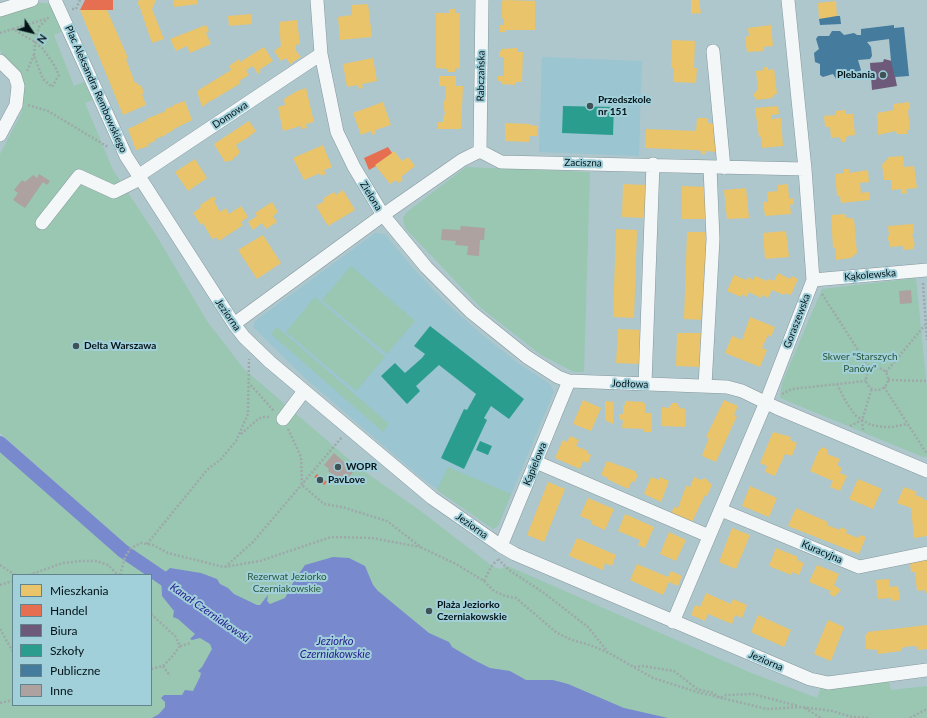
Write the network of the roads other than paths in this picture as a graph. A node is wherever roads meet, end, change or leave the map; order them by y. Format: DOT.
graph roads {
  1 [pos="32,0"];
  2 [pos="317,0"];
  3 [pos="482,0"];
  4 [pos="788,0"];
  5 [pos="62,6"];
  6 [pos="0,10"];
  7 [pos="713,51"];
  8 [pos="322,54"];
  9 [pos="0,61"];
  10 [pos="0,135"];
  11 [pos="480,151"];
  12 [pos="653,164"];
  13 [pos="710,167"];
  14 [pos="724,168"];
  15 [pos="804,169"];
  16 [pos="139,177"];
  17 [pos="383,215"];
  18 [pos="42,223"];
  19 [pos="924,270"];
  20 [pos="812,280"];
  21 [pos="234,324"];
  22 [pos="569,381"];
  23 [pos="645,384"];
  24 [pos="705,386"];
  25 [pos="304,391"];
  26 [pos="766,402"];
  27 [pos="278,418"];
  28 [pos="536,462"];
  29 [pos="927,471"];
  30 [pos="720,510"];
  31 [pos="709,536"];
  32 [pos="501,546"];
  33 [pos="927,553"];
  34 [pos="673,622"];
  35 [pos="927,670"];
  1 -- 6 [label="street"];
  2 -- 8 [label="street, Zielona"];
  3 -- 11 [label="street, Rabczańska"];
  4 -- 15 [label="street, Goraszewska"];
  5 -- 16 [label="street, Plac Aleksandra Rembowskiego"];
  7 -- 14 [label="street"];
  8 -- 16 [label="street, Domowa"];
  8 -- 17 [label="street, Zielona"];
  9 -- 10 [label="street"];
  11 -- 12 [label="street, Zaciszna"];
  11 -- 17 [label="street"];
  12 -- 13 [label="street, Zaciszna"];
  12 -- 23 [label="street"];
  13 -- 14 [label="street, Zaciszna"];
  13 -- 24 [label="street"];
  14 -- 15 [label="street, Zaciszna"];
  15 -- 20 [label="street, Goraszewska"];
  16 -- 18 [label="street, Domowa"];
  16 -- 21 [label="street, Jeziorna"];
  17 -- 21 [label="street, Zielona"];
  17 -- 22 [label="street, Jodłowa"];
  19 -- 20 [label="street, Kąkolewska"];
  20 -- 26 [label="street, Goraszewska"];
  21 -- 25 [label="street, Jeziorna"];
  22 -- 23 [label="street, Jodłowa"];
  22 -- 28 [label="street, Kąpielowa"];
  23 -- 24 [label="street, Jodłowa"];
  24 -- 26 [label="street, Jodłowa"];
  25 -- 27 [label="street"];
  25 -- 32 [label="street, Jeziorna"];
  26 -- 29 [label="street, Jodłowa"];
  26 -- 30 [label="street, Goraszewska"];
  28 -- 31 [label="street"];
  28 -- 32 [label="street, Kąpielowa"];
  30 -- 31 [label="street, Goraszewska"];
  30 -- 33 [label="street, Kuracyjna"];
  31 -- 34 [label="street, Goraszewska"];
  32 -- 34 [label="street, Jeziorna"];
  34 -- 35 [label="street, Jeziorna"];
}
